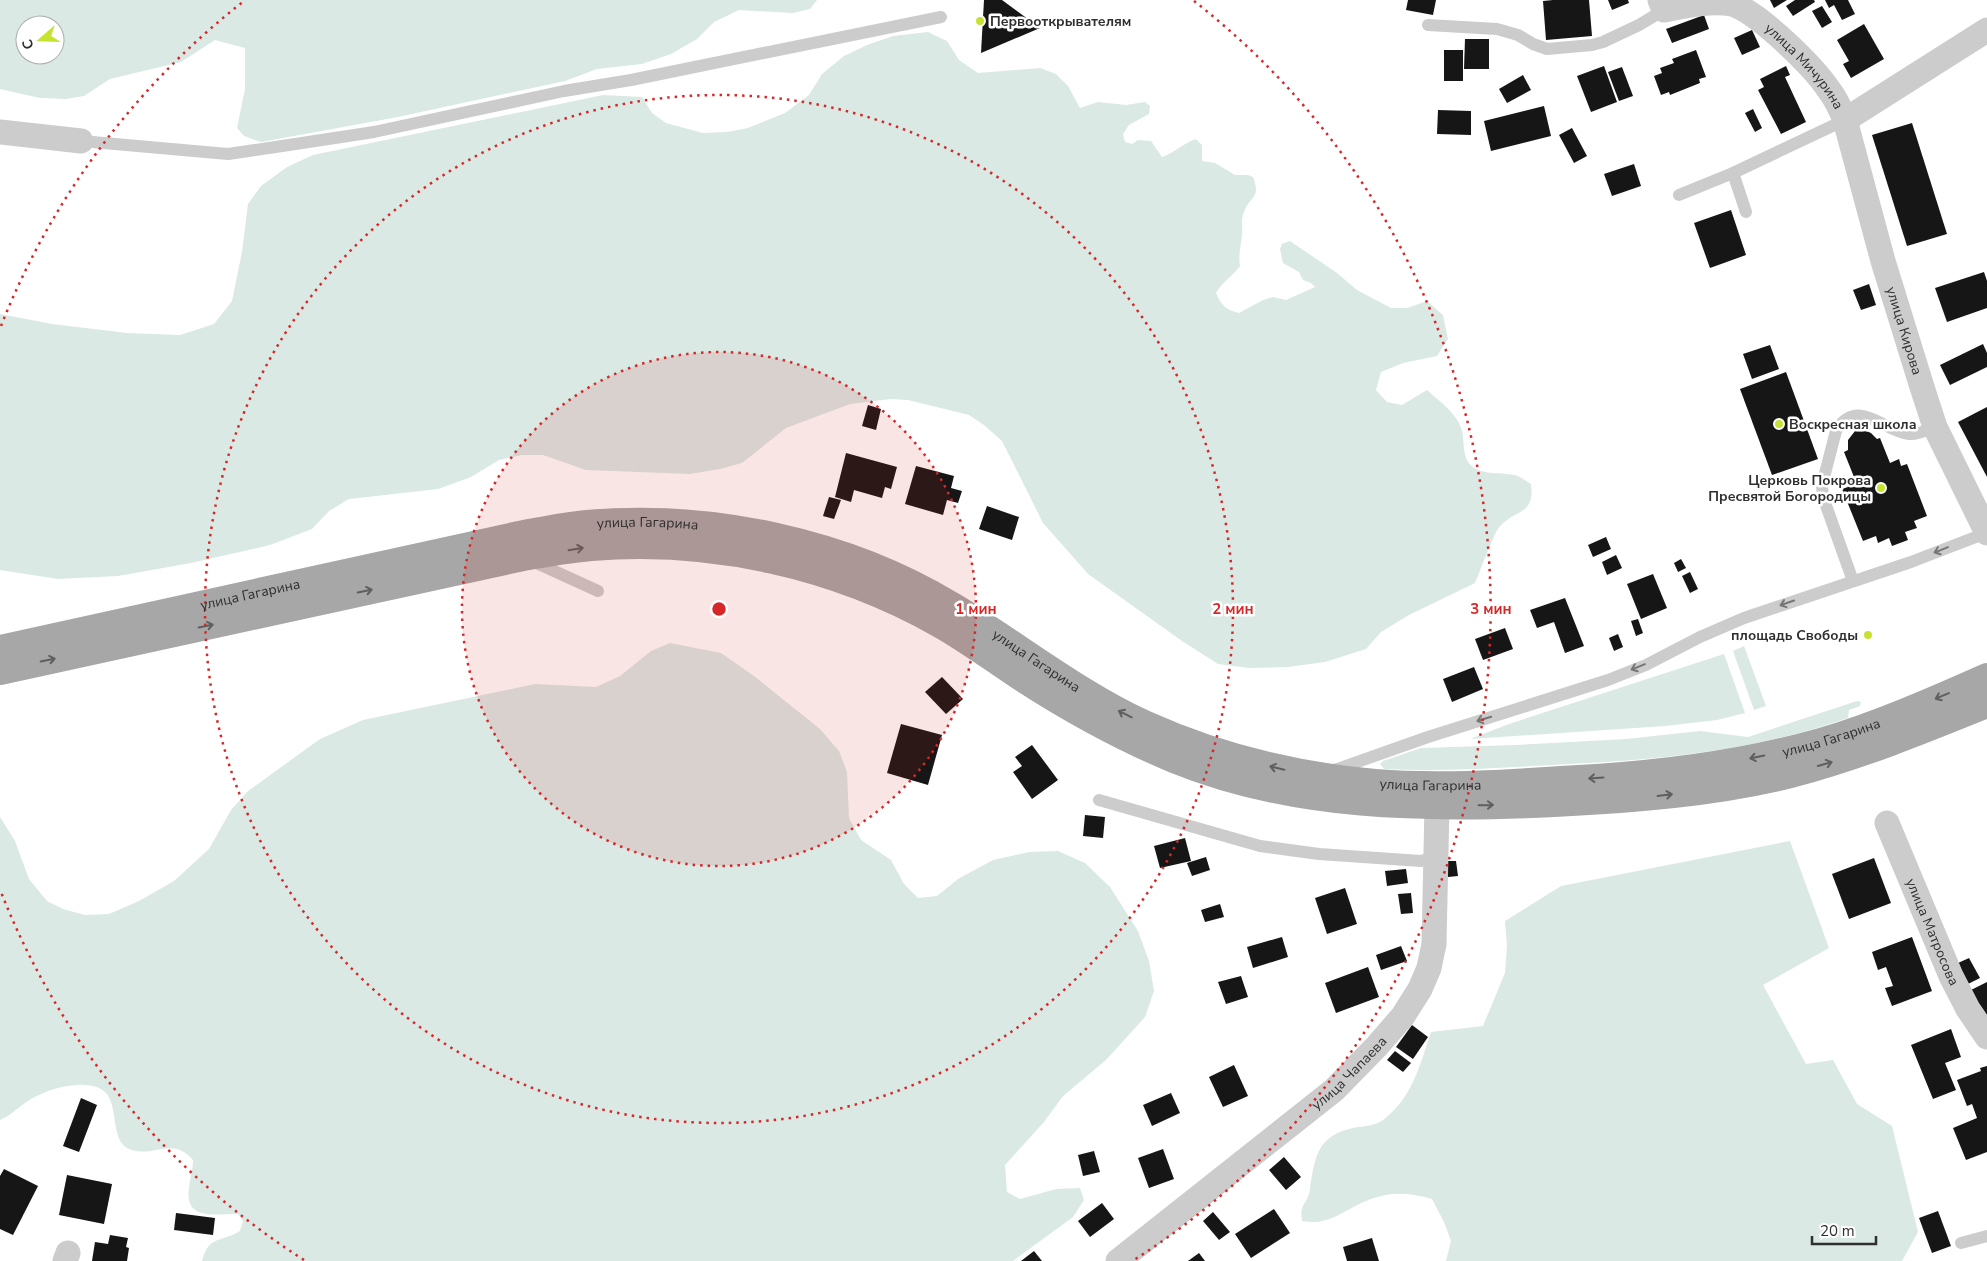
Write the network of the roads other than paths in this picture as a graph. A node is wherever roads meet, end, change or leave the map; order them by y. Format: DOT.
graph roads {
  1 [pos="1662,5"];
  2 [pos="941,17"];
  3 [pos="1428,25"];
  4 [pos="1987,30"];
  5 [pos="1845,120"];
  6 [pos="0,132"];
  7 [pos="81,141"];
  8 [pos="1733,173"];
  9 [pos="1679,194"];
  10 [pos="1746,212"];
  11 [pos="1935,427"];
  12 [pos="1987,533"];
  13 [pos="523,557"];
  14 [pos="1853,582"];
  15 [pos="598,591"];
  16 [pos="0,648"];
  17 [pos="0,671"];
  18 [pos="1987,677"];
  19 [pos="1987,704"];
  20 [pos="1318,776"];
  21 [pos="1099,800"];
  22 [pos="1437,806"];
  23 [pos="1887,822"];
  24 [pos="1437,852"];
  25 [pos="1987,1037"];
  26 [pos="1987,1236"];
  27 [pos="1961,1243"];
  28 [pos="1118,1261"];
  1 -- 3 [label="lane"];
  1 -- 5 [label="street, улица Мичурина"];
  2 -- 7 [label="lane"];
  4 -- 5 [label="street, улица Мичурина"];
  5 -- 8 [label="lane"];
  5 -- 11 [label="street, улица Кирова"];
  6 -- 7 [label="street"];
  8 -- 9 [label="lane"];
  8 -- 10 [label="lane"];
  11 -- 12 [label="street, улица Кирова"];
  11 -- 14 [label="lane"];
  12 -- 14 [label="lane, one-way"];
  13 -- 15 [label="lane"];
  17 -- 13 [label="main road, улица Гагарина, one-way"];
  13 -- 22 [label="main road, улица Гагарина, one-way"];
  14 -- 20 [label="lane, one-way"];
  20 -- 16 [label="main road, улица Гагарина, one-way"];
  18 -- 20 [label="main road, улица Гагарина, one-way"];
  22 -- 19 [label="main road, улица Гагарина, one-way"];
  21 -- 24 [label="lane"];
  22 -- 24 [label="street, улица Чапаева"];
  23 -- 25 [label="street, улица Матросова"];
  24 -- 28 [label="street, улица Чапаева"];
  26 -- 27 [label="lane"];
}
